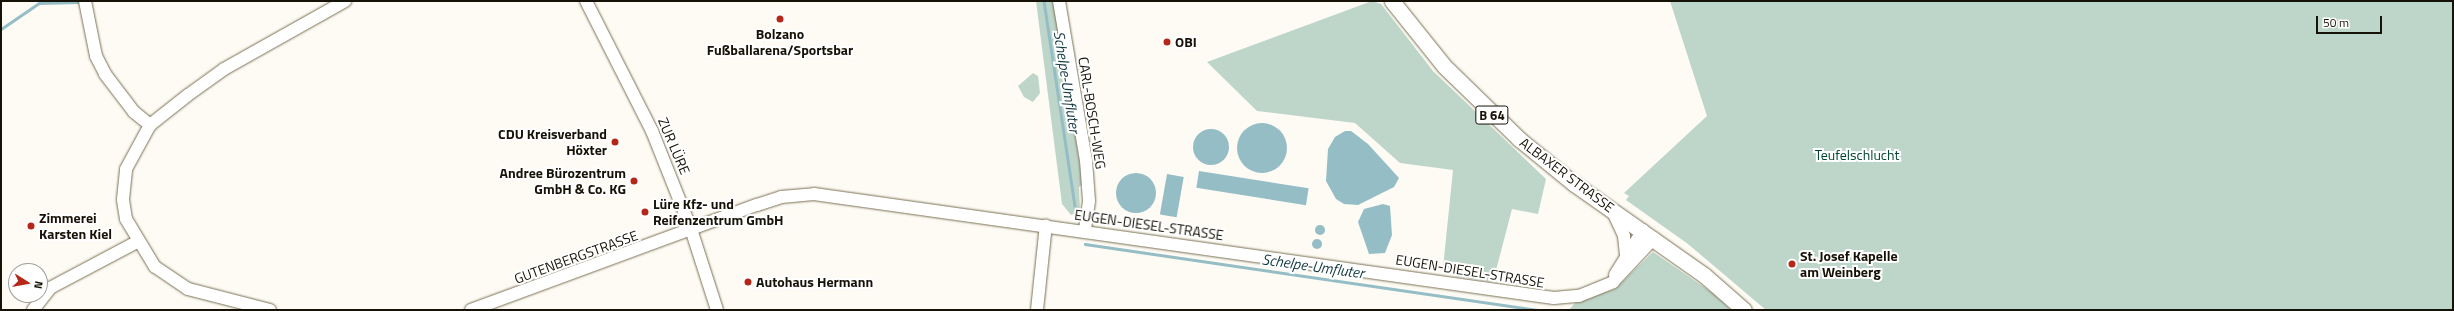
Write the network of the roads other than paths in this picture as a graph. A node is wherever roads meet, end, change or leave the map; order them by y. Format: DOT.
graph roads {
  1 [pos="85,1"];
  2 [pos="345,1"];
  3 [pos="586,1"];
  4 [pos="1059,1"];
  5 [pos="1392,1"];
  6 [pos="150,125"];
  7 [pos="1612,209"];
  8 [pos="1046,225"];
  9 [pos="691,229"];
  10 [pos="1085,231"];
  11 [pos="1649,234"];
  12 [pos="137,242"];
  13 [pos="1626,256"];
  14 [pos="1605,286"];
  15 [pos="32,310"];
  16 [pos="270,310"];
  17 [pos="471,310"];
  18 [pos="718,310"];
  19 [pos="1037,310"];
  20 [pos="1744,310"];
  1 -- 6 [label="street"];
  2 -- 6 [label="street"];
  3 -- 9 [label="street, ZUR LÜRE"];
  4 -- 10 [label="street, CARL-BOSCH-WEG"];
  5 -- 7 [label="main road, ALBAXER STRASSE / B 64"];
  6 -- 12 [label="street"];
  7 -- 11 [label="main road, ALBAXER STRASSE / B 64"];
  7 -- 13 [label="street"];
  8 -- 9 [label="street, EUGEN-DIESEL-STRASSE"];
  8 -- 10 [label="street, EUGEN-DIESEL-STRASSE"];
  8 -- 19 [label="street"];
  9 -- 17 [label="street, GUTENBERGSTRASSE"];
  9 -- 18 [label="street, ZUR LÜRE"];
  10 -- 14 [label="street, EUGEN-DIESEL-STRASSE"];
  11 -- 13 [label="street"];
  11 -- 14 [label="street, EUGEN-DIESEL-STRASSE"];
  11 -- 20 [label="main road, ALBAXER STRASSE / B 64"];
  12 -- 15 [label="street"];
  12 -- 16 [label="street"];
  13 -- 14 [label="street"];
}
